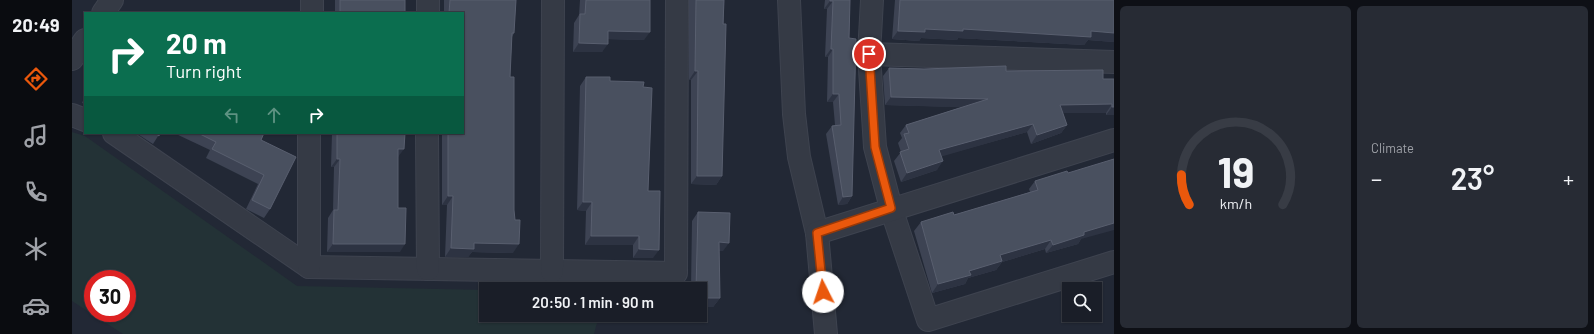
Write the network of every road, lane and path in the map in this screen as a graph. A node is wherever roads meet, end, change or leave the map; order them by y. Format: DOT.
graph roads {
  1 [pos="312,0"];
  2 [pos="428,0"];
  3 [pos="553,0"];
  4 [pos="677,0"];
  5 [pos="789,0"];
  6 [pos="872,0"];
  7 [pos="312,12"];
  8 [pos="428,12"];
  9 [pos="84,41"];
  10 [pos="869,54"];
  11 [pos="72,59"];
  12 [pos="1114,62"];
  13 [pos="72,115"];
  14 [pos="84,120"];
  15 [pos="115,134"];
  16 [pos="309,134"];
  17 [pos="427,134"];
  18 [pos="1114,140"];
  19 [pos="891,208"];
  20 [pos="817,233"];
  21 [pos="1114,262"];
  22 [pos="309,267"];
  23 [pos="428,269"];
  24 [pos="552,271"];
  25 [pos="826,334"];
  1 -- 7 [label="street"];
  2 -- 8 [label="street"];
  3 -- 24 [label="street"];
  4 -- 24 [label="street"];
  5 -- 20 [label="street"];
  6 -- 10 [label="street"];
  9 -- 11 [label="street"];
  10 -- 12 [label="street"];
  10 -- 19 [label="street"];
  13 -- 14 [label="street"];
  15 -- 22 [label="street"];
  16 -- 22 [label="street"];
  17 -- 23 [label="street"];
  18 -- 19 [label="street"];
  19 -- 20 [label="street"];
  19 -- 21 [label="street"];
  20 -- 25 [label="street"];
  22 -- 23 [label="street"];
  23 -- 24 [label="street"];
}
